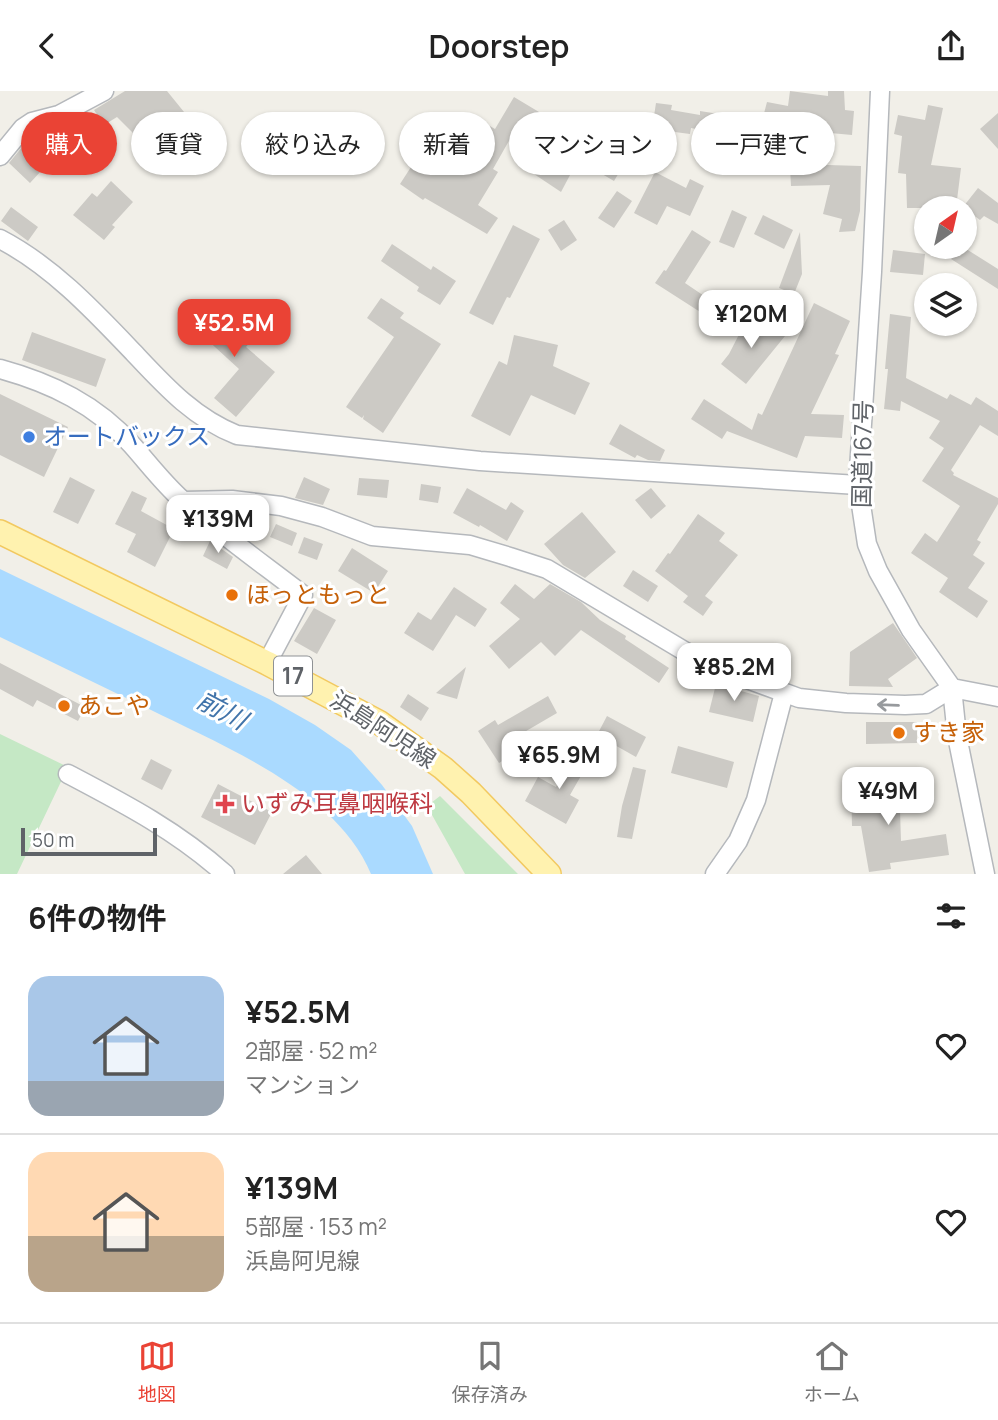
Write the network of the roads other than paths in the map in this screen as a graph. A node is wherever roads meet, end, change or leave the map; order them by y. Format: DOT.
graph roads {
  1 [pos="104,91"];
  2 [pos="880,91"];
  3 [pos="0,156"];
  4 [pos="0,239"];
  5 [pos="0,369"];
  6 [pos="858,485"];
  7 [pos="183,501"];
  8 [pos="0,531"];
  9 [pos="267,663"];
  10 [pos="952,688"];
  11 [pos="783,693"];
  12 [pos="998,697"];
  13 [pos="68,774"];
  14 [pos="225,874"];
  15 [pos="549,874"];
  16 [pos="715,874"];
  17 [pos="985,874"];
  1 -- 3 [label="street"];
  2 -- 6 [label="street, 国道167号"];
  4 -- 6 [label="street"];
  5 -- 7 [label="street"];
  6 -- 10 [label="street, 国道167号"];
  7 -- 9 [label="street"];
  7 -- 11 [label="street"];
  8 -- 9 [label="main road, 浜島阿児線 / 17"];
  9 -- 15 [label="main road, 浜島阿児線 / 17"];
  10 -- 11 [label="street, one-way"];
  10 -- 12 [label="street"];
  10 -- 17 [label="street, 国道167号"];
  11 -- 16 [label="street"];
  13 -- 14 [label="street"];
}
